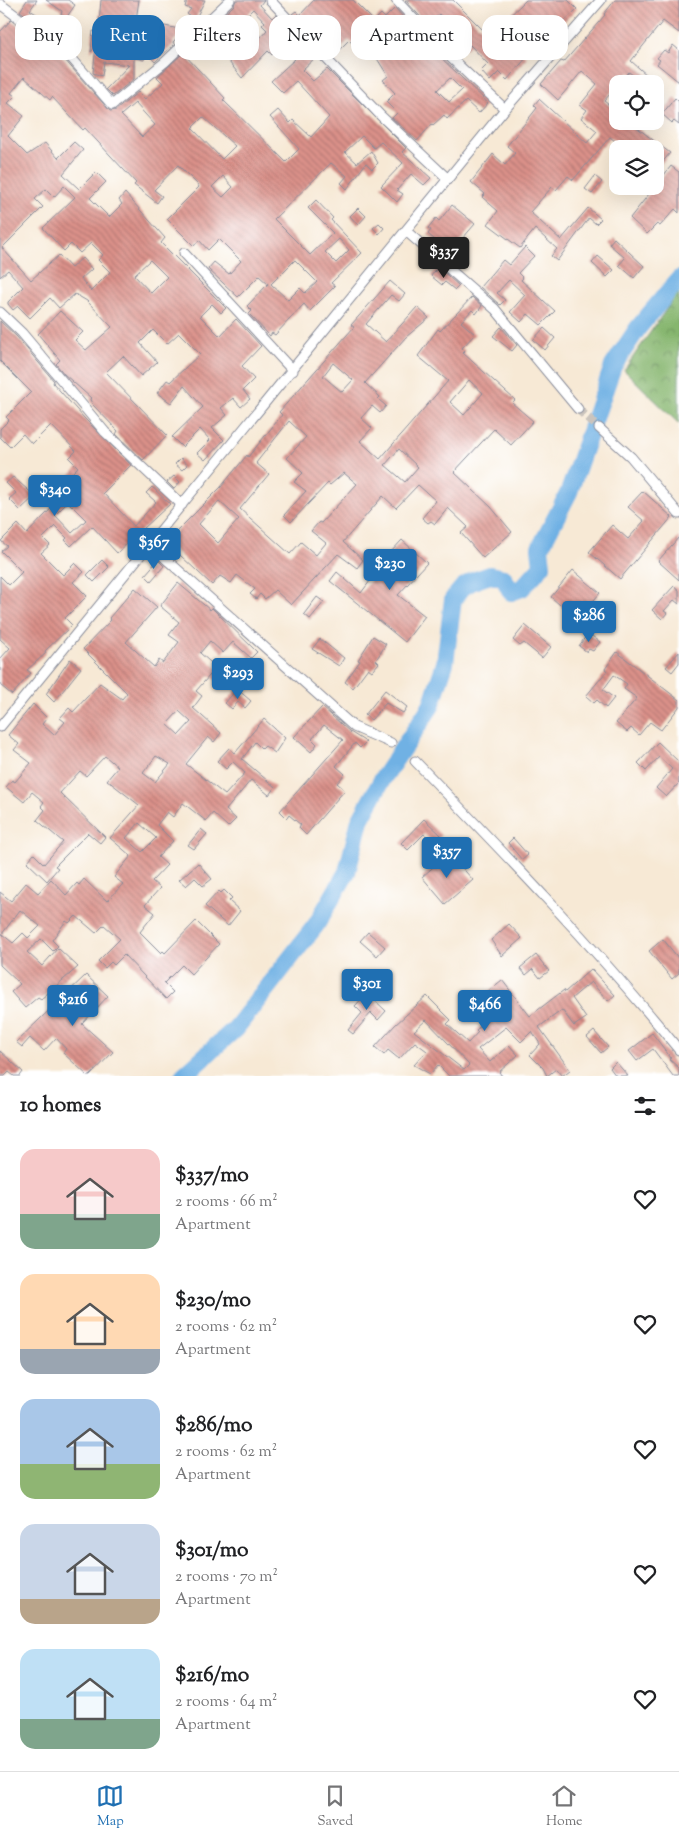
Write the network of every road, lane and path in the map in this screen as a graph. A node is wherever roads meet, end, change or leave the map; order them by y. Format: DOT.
graph roads {
  1 [pos="230,0"];
  2 [pos="270,0"];
  3 [pos="396,0"];
  4 [pos="601,0"];
  5 [pos="0,4"];
  6 [pos="504,109"];
  7 [pos="448,180"];
  8 [pos="406,231"];
  9 [pos="184,253"];
  10 [pos="0,312"];
  11 [pos="293,371"];
  12 [pos="578,409"];
  13 [pos="599,428"];
  14 [pos="182,505"];
  15 [pos="679,514"];
  16 [pos="148,544"];
  17 [pos="0,727"];
  18 [pos="391,743"];
  19 [pos="415,761"];
  20 [pos="679,1050"];
  1 -- 5 [label="street"];
  2 -- 7 [label="street"];
  3 -- 6 [label="street"];
  4 -- 6 [label="street"];
  6 -- 7 [label="street"];
  7 -- 8 [label="street"];
  8 -- 11 [label="street"];
  8 -- 12 [label="street"];
  9 -- 11 [label="street"];
  10 -- 14 [label="street"];
  11 -- 14 [label="street"];
  13 -- 15 [label="street"];
  14 -- 16 [label="street"];
  16 -- 17 [label="street"];
  16 -- 18 [label="street"];
  19 -- 20 [label="street"];
}
